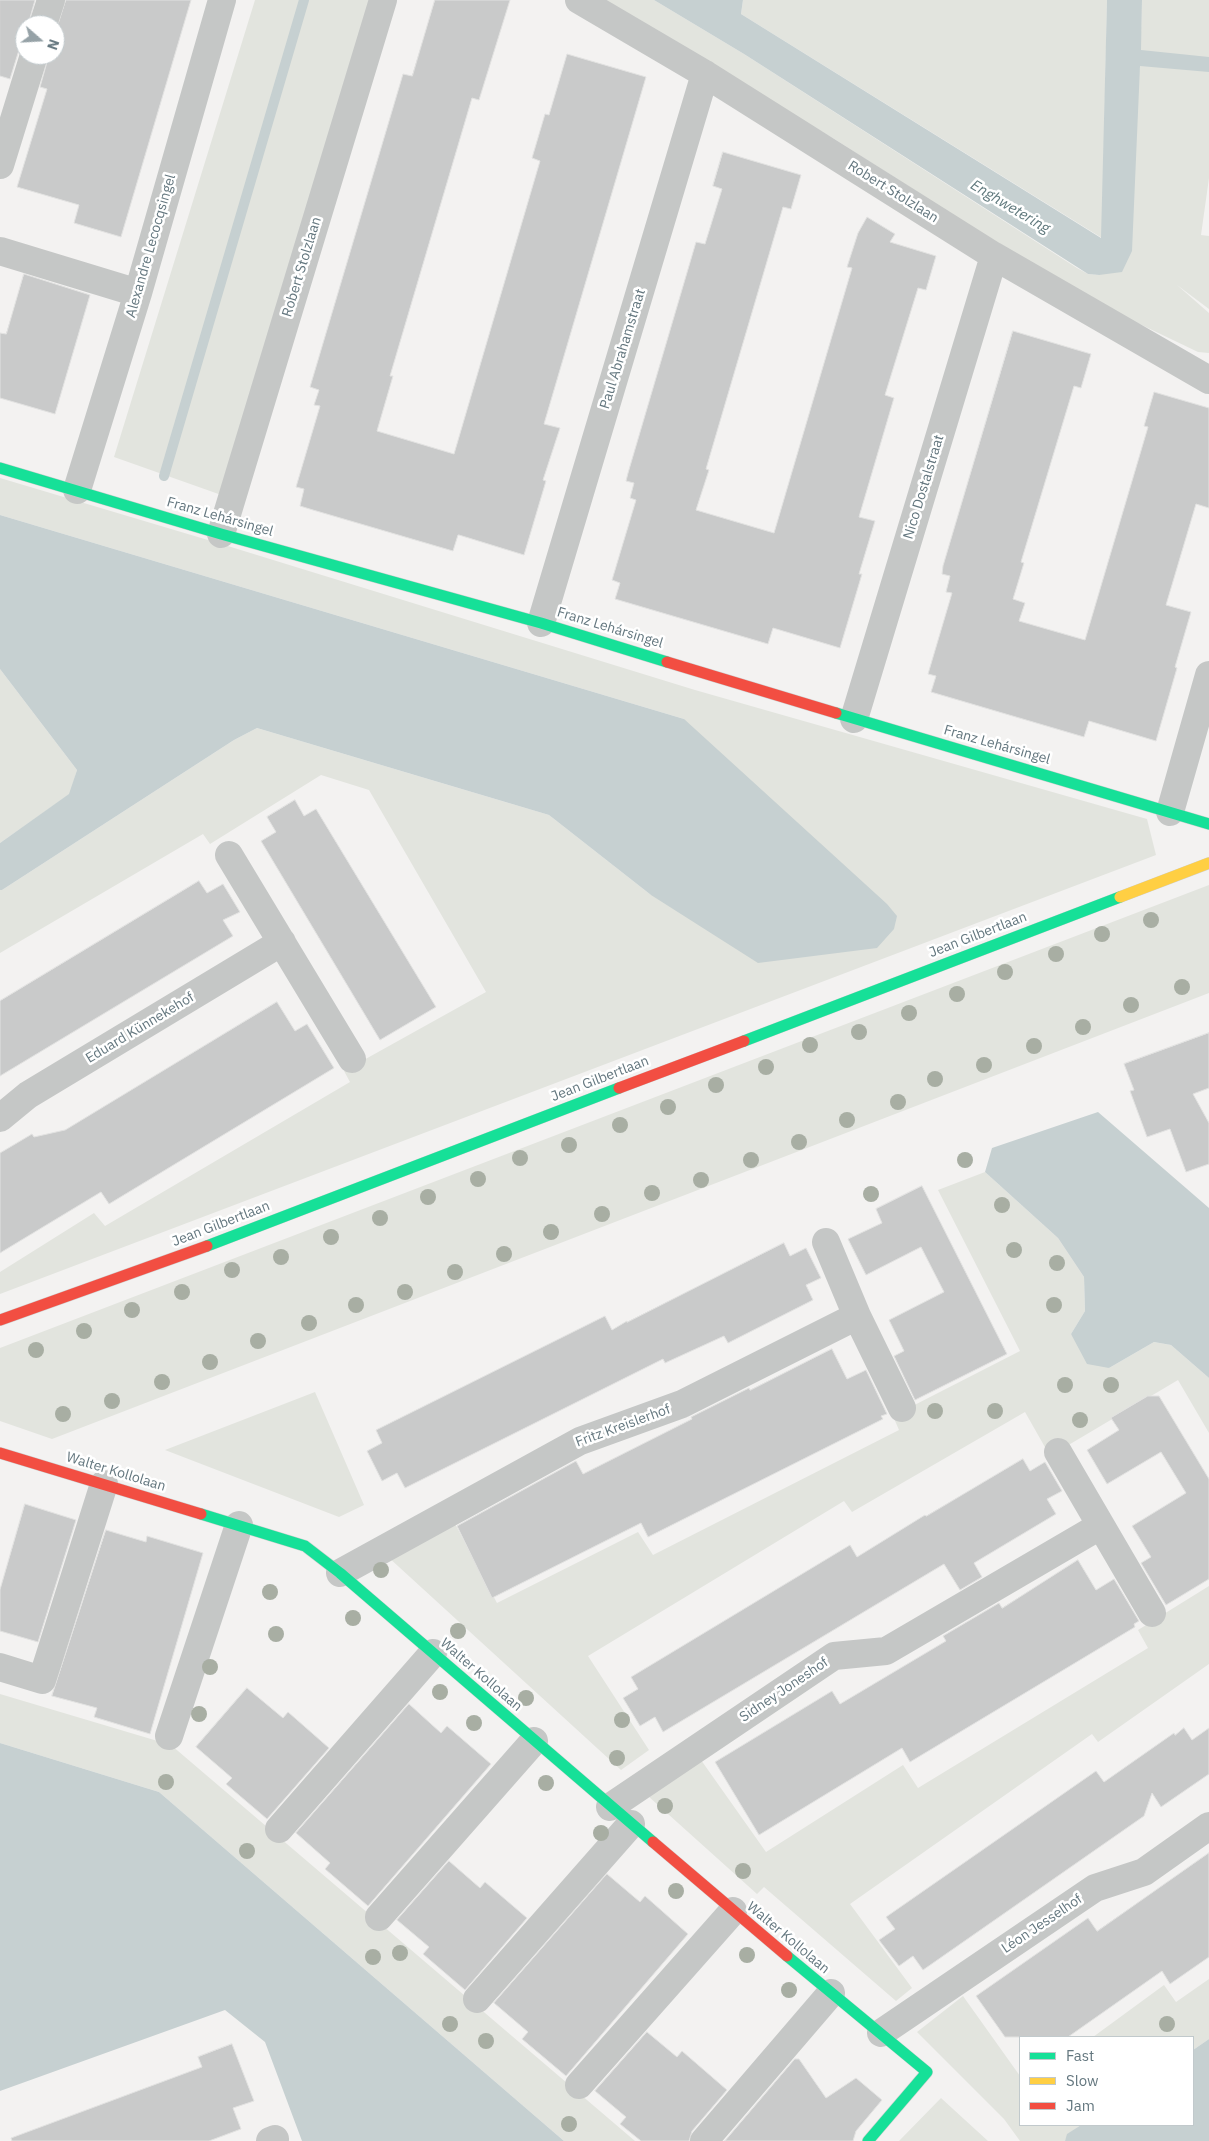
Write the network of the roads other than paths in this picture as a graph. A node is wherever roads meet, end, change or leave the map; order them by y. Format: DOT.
graph roads {
  1 [pos="51,0"];
  2 [pos="222,0"];
  3 [pos="382,0"];
  4 [pos="579,0"];
  5 [pos="46,15"];
  6 [pos="31,65"];
  7 [pos="705,74"];
  8 [pos="0,165"];
  9 [pos="0,251"];
  10 [pos="994,256"];
  11 [pos="138,293"];
  12 [pos="1209,380"];
  13 [pos="0,468"];
  14 [pos="76,490"];
  15 [pos="221,534"];
  16 [pos="541,623"];
  17 [pos="1209,675"];
  18 [pos="854,719"];
  19 [pos="1170,812"];
  20 [pos="1209,824"];
  21 [pos="229,855"];
  22 [pos="1209,863"];
  23 [pos="282,942"];
  24 [pos="352,1059"];
  25 [pos="0,1118"];
  26 [pos="826,1242"];
  27 [pos="857,1316"];
  28 [pos="0,1320"];
  29 [pos="902,1408"];
  30 [pos="1058,1452"];
  31 [pos="0,1453"];
  32 [pos="104,1484"];
  33 [pos="239,1525"];
  34 [pos="1100,1526"];
  35 [pos="340,1573"];
  36 [pos="1152,1613"];
  37 [pos="433,1653"];
  38 [pos="0,1667"];
  39 [pos="170,1736"];
  40 [pos="534,1741"];
  41 [pos="610,1807"];
  42 [pos="631,1824"];
  43 [pos="1209,1826"];
  44 [pos="279,1829"];
  45 [pos="733,1911"];
  46 [pos="379,1917"];
  47 [pos="831,1993"];
  48 [pos="477,1999"];
  49 [pos="881,2033"];
  50 [pos="579,2085"];
  51 [pos="704,2141"];
  52 [pos="868,2141"];
  1 -- 5 [label="street"];
  2 -- 11 [label="street, Alexandre Lecocqsingel"];
  3 -- 15 [label="street, Robert Stolzlaan"];
  4 -- 7 [label="street, Robert Stolzlaan"];
  6 -- 8 [label="street"];
  7 -- 10 [label="street, Robert Stolzlaan"];
  7 -- 16 [label="street, Paul Abrahamstraat"];
  9 -- 11 [label="street"];
  10 -- 12 [label="street, Robert Stolzlaan"];
  10 -- 18 [label="street, Nico Dostalstraat"];
  11 -- 14 [label="street, Alexandre Lecocqsingel"];
  13 -- 14 [label="street, Franz Lehársingel"];
  14 -- 15 [label="street, Franz Lehársingel"];
  15 -- 16 [label="street, Franz Lehársingel"];
  16 -- 18 [label="street, Franz Lehársingel"];
  17 -- 19 [label="street"];
  18 -- 19 [label="street, Franz Lehársingel"];
  19 -- 20 [label="street, Franz Lehársingel"];
  21 -- 23 [label="street"];
  22 -- 28 [label="street, Jean Gilbertlaan"];
  23 -- 24 [label="street"];
  23 -- 25 [label="street, Eduard Künnekehof"];
  26 -- 27 [label="street"];
  27 -- 29 [label="street"];
  27 -- 35 [label="street, Fritz Kreislerhof"];
  30 -- 34 [label="street"];
  31 -- 32 [label="street, Walter Kollolaan"];
  32 -- 33 [label="street, Walter Kollolaan"];
  32 -- 38 [label="street"];
  33 -- 35 [label="street, Walter Kollolaan"];
  33 -- 39 [label="street"];
  34 -- 36 [label="street"];
  34 -- 41 [label="street, Sidney Joneshof"];
  35 -- 37 [label="street, Walter Kollolaan"];
  37 -- 40 [label="street, Walter Kollolaan"];
  37 -- 44 [label="street"];
  40 -- 41 [label="street, Walter Kollolaan"];
  40 -- 46 [label="street"];
  41 -- 42 [label="street, Walter Kollolaan"];
  42 -- 45 [label="street, Walter Kollolaan"];
  42 -- 48 [label="street"];
  43 -- 49 [label="street, Léon Jesselhof"];
  45 -- 47 [label="street, Walter Kollolaan"];
  45 -- 50 [label="street"];
  47 -- 49 [label="street, Walter Kollolaan"];
  47 -- 51 [label="street"];
  49 -- 52 [label="street, Walter Kollolaan"];
}
